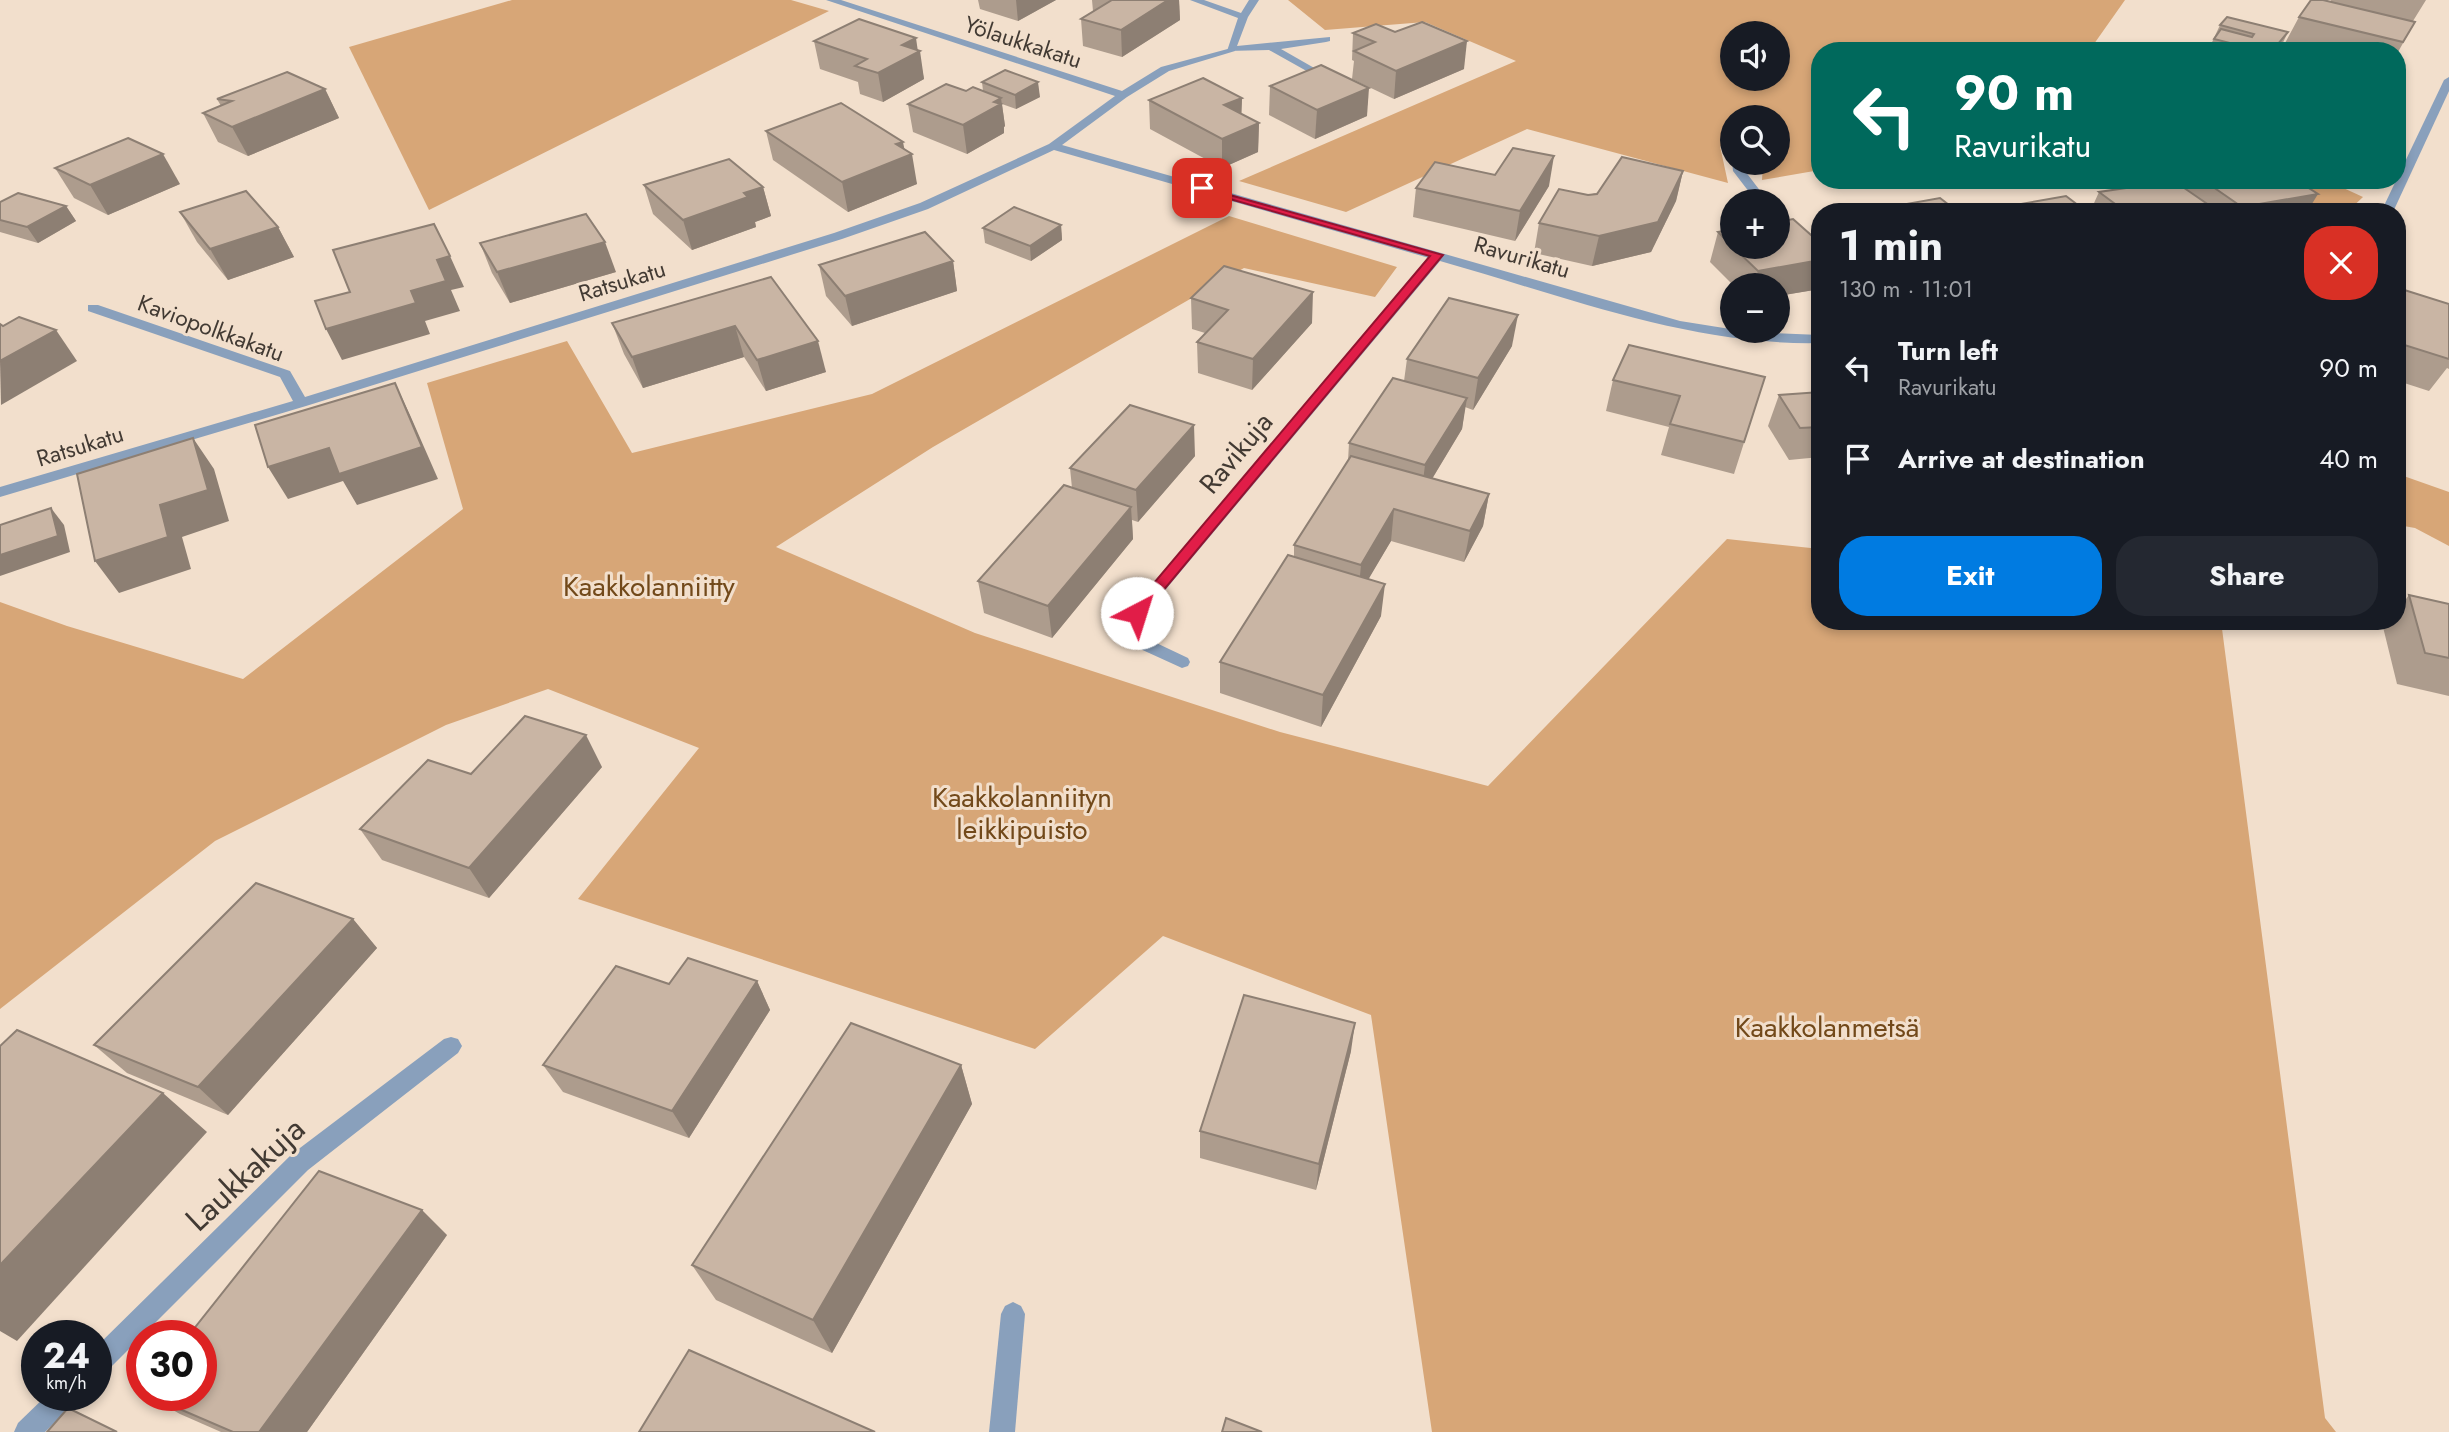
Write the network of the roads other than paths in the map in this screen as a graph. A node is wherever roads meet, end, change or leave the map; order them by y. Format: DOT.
graph roads {
  1 [pos="831,0"];
  2 [pos="1195,0"];
  3 [pos="1254,0"];
  4 [pos="1243,17"];
  5 [pos="1326,39"];
  6 [pos="1271,47"];
  7 [pos="1231,49"];
  8 [pos="2449,80"];
  9 [pos="1339,84"];
  10 [pos="1123,95"];
  11 [pos="1054,146"];
  12 [pos="2406,172"];
  13 [pos="1790,227"];
  14 [pos="1811,247"];
  15 [pos="1437,255"];
  16 [pos="93,309"];
  17 [pos="1811,339"];
  18 [pos="302,402"];
  19 [pos="0,492"];
  20 [pos="1182,662"];
  21 [pos="451,1046"];
  22 [pos="1013,1314"];
  23 [pos="112,1348"];
  24 [pos="49,1411"];
  25 [pos="27,1432"];
  26 [pos="1002,1432"];
  1 -- 10 [label="street, Yölaukkakatu"];
  2 -- 4 [label="street"];
  3 -- 4 [label="street"];
  4 -- 7 [label="street"];
  5 -- 6 [label="street, Ratsukatu"];
  6 -- 7 [label="street, Ratsukatu"];
  6 -- 9 [label="street"];
  7 -- 10 [label="street, Ratsukatu"];
  8 -- 12 [label="street"];
  10 -- 11 [label="street, Ratsukatu"];
  11 -- 15 [label="street, Ravurikatu"];
  11 -- 18 [label="street, Ratsukatu"];
  13 -- 14 [label="street"];
  15 -- 17 [label="street, Ravurikatu"];
  15 -- 20 [label="street, Ravikuja"];
  16 -- 18 [label="street, Kaviopolkkakatu"];
  18 -- 19 [label="street, Ratsukatu"];
  21 -- 23 [label="street, Laukkakuja"];
  22 -- 26 [label="street"];
  24 -- 25 [label="street"];
}
